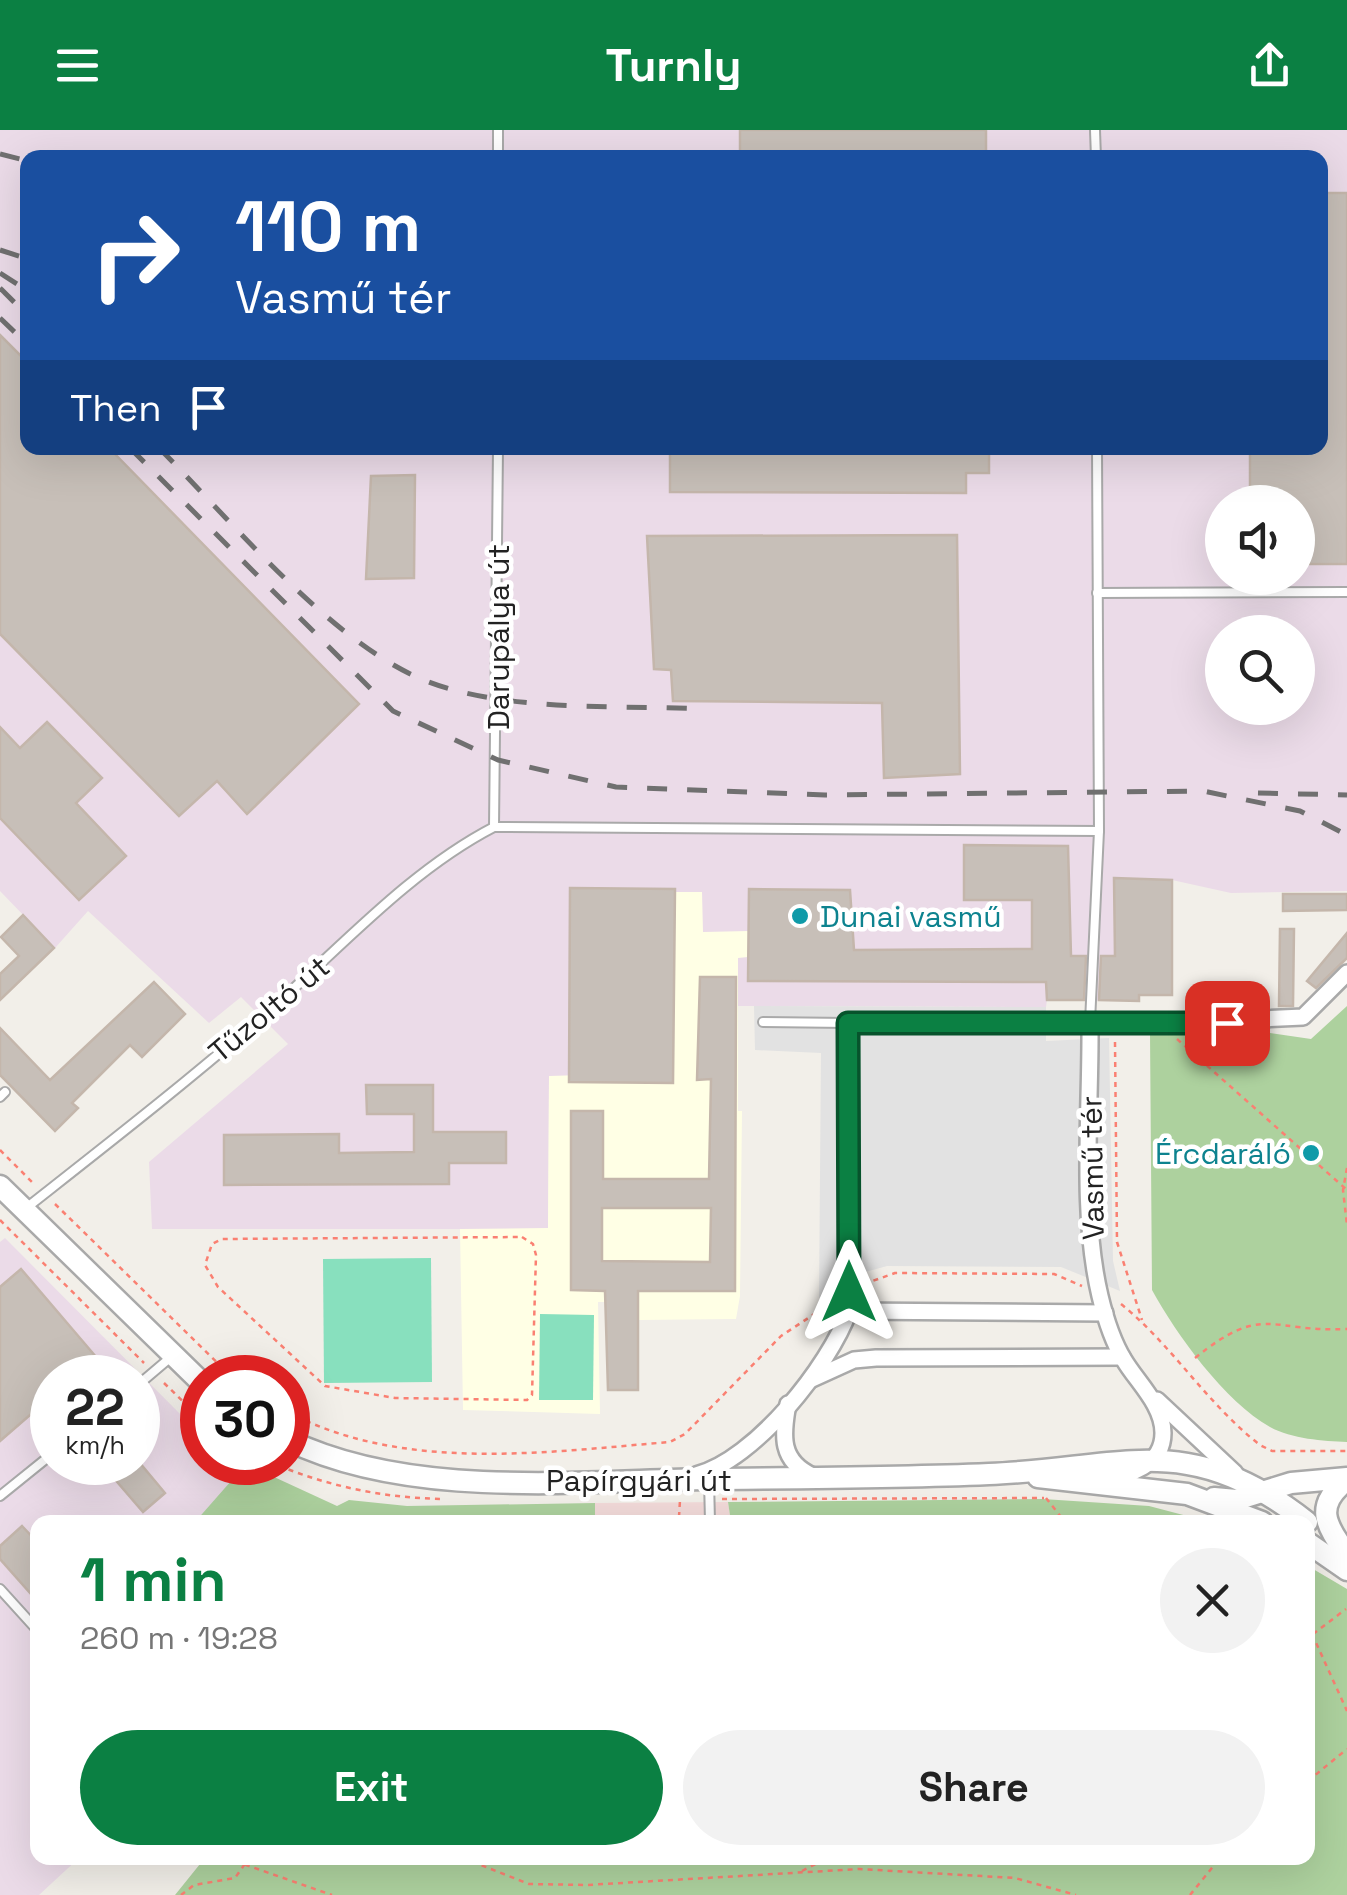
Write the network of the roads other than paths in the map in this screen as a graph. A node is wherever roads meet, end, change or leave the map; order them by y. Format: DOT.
graph roads {
  1 [pos="498,455"];
  2 [pos="1097,455"];
  3 [pos="1347,592"];
  4 [pos="1097,593"];
  5 [pos="494,827"];
  6 [pos="1098,831"];
  7 [pos="1347,973"];
  8 [pos="763,1022"];
  9 [pos="1090,1022"];
  10 [pos="848,1023"];
  11 [pos="8,1199"];
  12 [pos="849,1310"];
  13 [pos="1105,1313"];
  14 [pos="171,1357"];
  15 [pos="1122,1357"];
  16 [pos="180,1365"];
  17 [pos="160,1367"];
  18 [pos="806,1382"];
  19 [pos="1143,1387"];
  20 [pos="788,1404"];
  21 [pos="310,1448"];
  22 [pos="1153,1459"];
  23 [pos="30,1472"];
  24 [pos="996,1474"];
  25 [pos="1347,1479"];
  26 [pos="677,1480"];
  27 [pos="822,1480"];
  28 [pos="1076,1480"];
  29 [pos="709,1489"];
  30 [pos="1265,1491"];
  31 [pos="1187,1494"];
  32 [pos="0,1496"];
  33 [pos="710,1515"];
  34 [pos="1243,1515"];
  35 [pos="1296,1515"];
  36 [pos="1315,1530"];
  37 [pos="1315,1548"];
  38 [pos="1347,1556"];
  39 [pos="1347,1570"];
  40 [pos="0,1589"];
  41 [pos="30,1622"];
  1 -- 5 [label="lane, Darupálya út"];
  2 -- 4 [label="lane"];
  3 -- 4 [label="lane"];
  4 -- 6 [label="lane"];
  5 -- 6 [label="lane"];
  5 -- 11 [label="lane, Tűzoltó út"];
  6 -- 9 [label="lane"];
  7 -- 9 [label="street"];
  8 -- 10 [label="lane"];
  9 -- 10 [label="street"];
  9 -- 13 [label="street, Vasmű tér"];
  10 -- 12 [label="street"];
  11 -- 14 [label="street"];
  12 -- 13 [label="street"];
  12 -- 18 [label="street"];
  13 -- 15 [label="street, Vasmű tér"];
  14 -- 16 [label="street"];
  14 -- 17 [label="lane"];
  15 -- 18 [label="street"];
  15 -- 19 [label="street, Vasmű tér"];
  18 -- 20 [label="street"];
  19 -- 22 [label="street"];
  19 -- 30 [label="street"];
  20 -- 26 [label="street"];
  20 -- 27 [label="street"];
  21 -- 26 [label="street, Papírgyári út"];
  22 -- 24 [label="street"];
  22 -- 28 [label="street"];
  22 -- 30 [label="street"];
  23 -- 32 [label="lane"];
  24 -- 27 [label="street, Papírgyári út"];
  24 -- 28 [label="street"];
  25 -- 30 [label="street"];
  25 -- 38 [label="street"];
  26 -- 29 [label="street, Papírgyári út"];
  27 -- 29 [label="street, Papírgyári út"];
  28 -- 31 [label="street"];
  29 -- 33 [label="lane"];
  30 -- 31 [label="street"];
  30 -- 35 [label="street"];
  31 -- 34 [label="street"];
  36 -- 38 [label="street"];
  37 -- 39 [label="street"];
  40 -- 41 [label="lane"];
}
